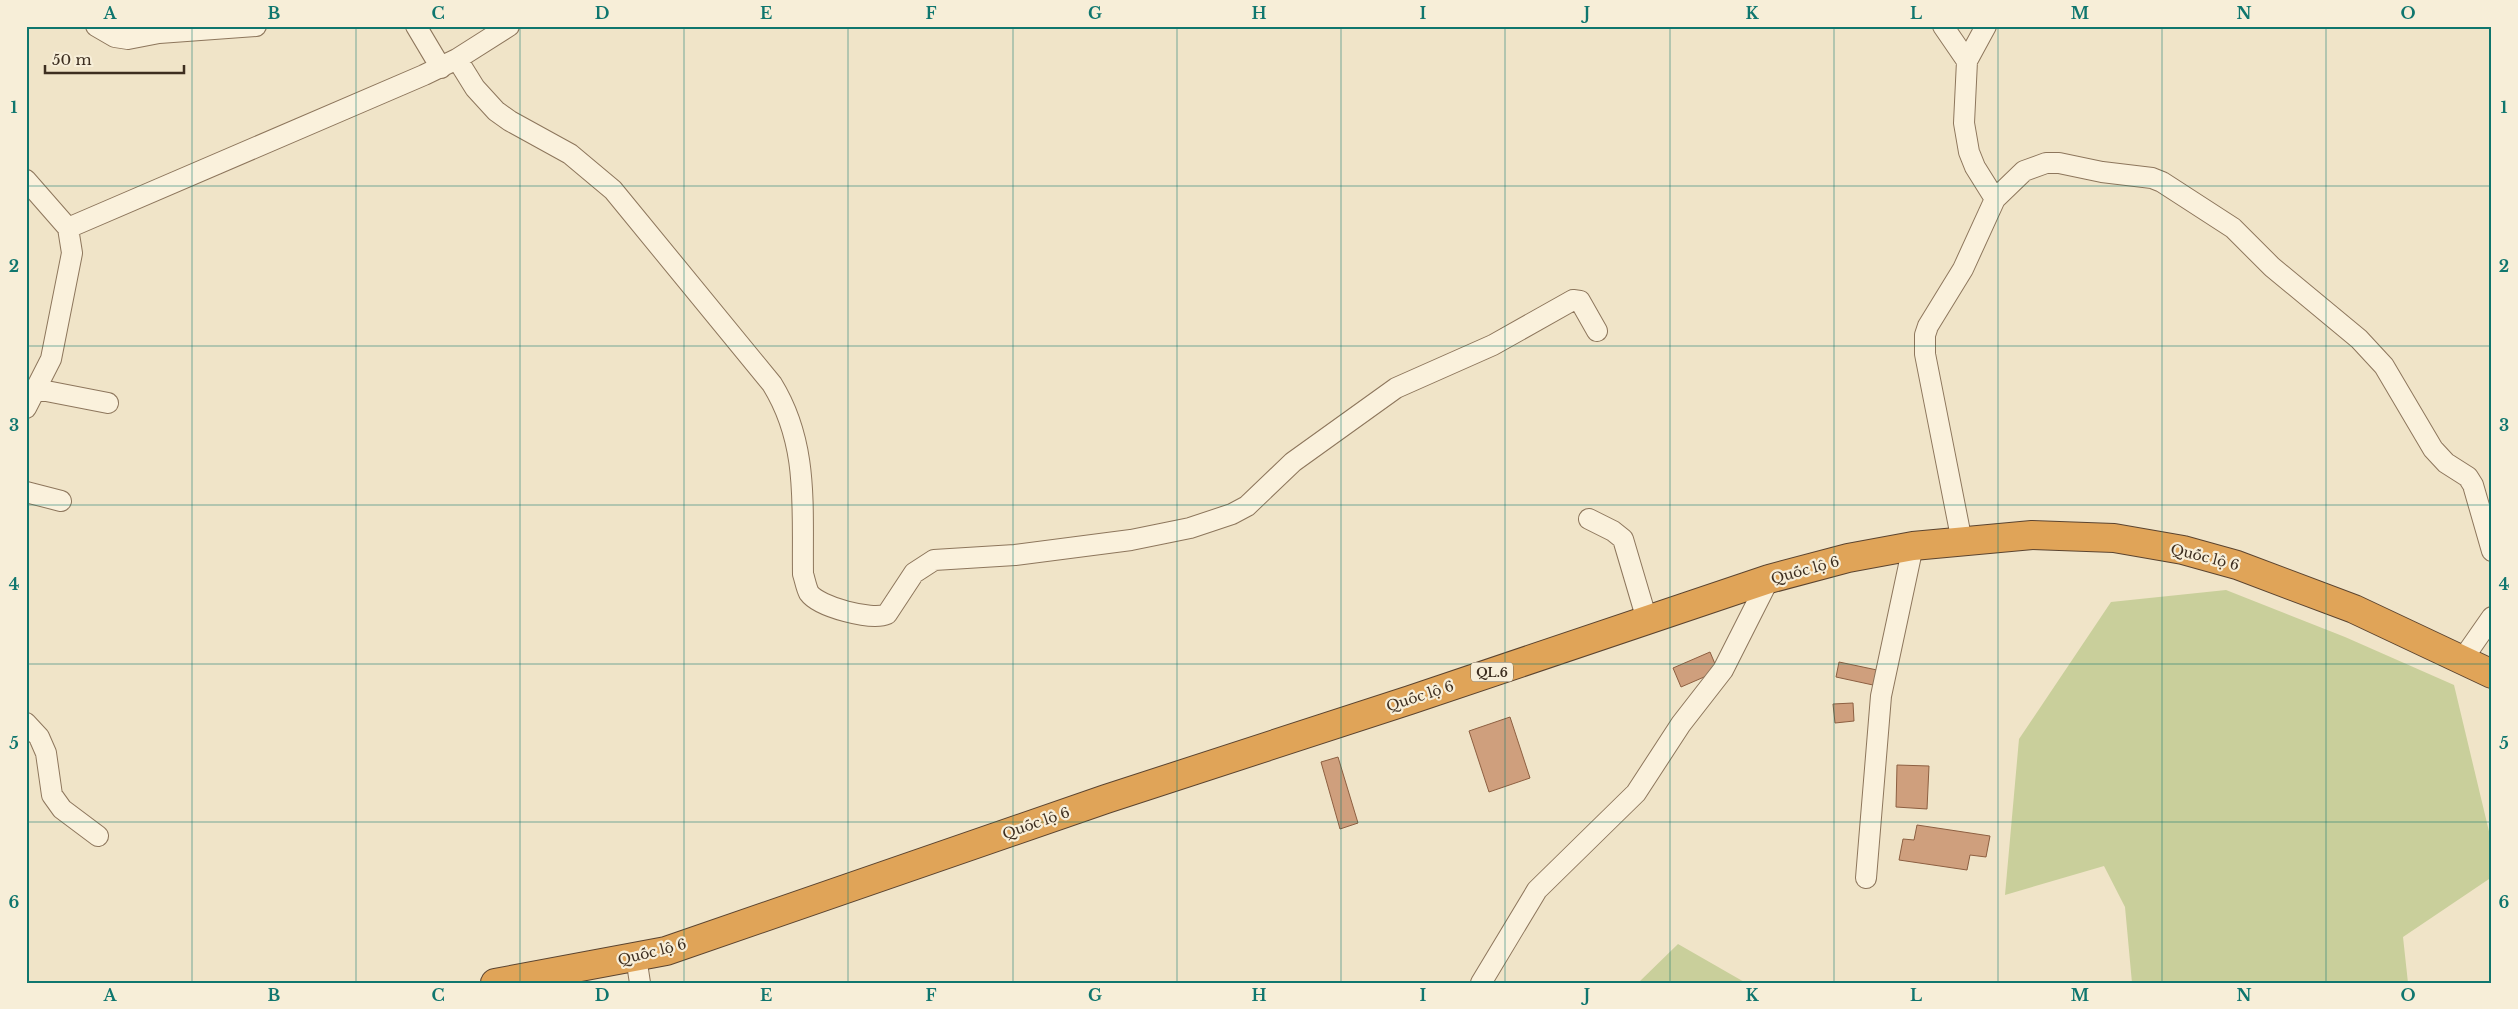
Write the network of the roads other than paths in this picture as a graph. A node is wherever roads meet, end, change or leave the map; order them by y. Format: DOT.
graph roads {
  1 [pos="96,26"];
  2 [pos="256,26"];
  3 [pos="416,26"];
  4 [pos="508,26"];
  5 [pos="1942,26"];
  6 [pos="1986,26"];
  7 [pos="158,29"];
  8 [pos="1967,61"];
  9 [pos="449,64"];
  10 [pos="26,180"];
  11 [pos="1995,200"];
  12 [pos="68,228"];
  13 [pos="1597,331"];
  14 [pos="36,389"];
  15 [pos="108,403"];
  16 [pos="26,408"];
  17 [pos="26,492"];
  18 [pos="60,501"];
  19 [pos="1588,519"];
  20 [pos="1962,542"];
  21 [pos="1913,546"];
  22 [pos="2492,551"];
  23 [pos="1769,579"];
  24 [pos="2492,618"];
  25 [pos="1647,620"];
  26 [pos="2462,660"];
  27 [pos="2492,674"];
  28 [pos="26,723"];
  29 [pos="98,836"];
  30 [pos="1866,878"];
  31 [pos="638,970"];
  32 [pos="495,983"];
  33 [pos="1481,983"];
  1 -- 7 [label="street"];
  2 -- 7 [label="street"];
  3 -- 9 [label="street"];
  4 -- 9 [label="street"];
  5 -- 8 [label="street"];
  6 -- 8 [label="street"];
  8 -- 11 [label="street"];
  9 -- 12 [label="street"];
  9 -- 13 [label="street"];
  10 -- 12 [label="street"];
  11 -- 20 [label="street"];
  11 -- 22 [label="street"];
  12 -- 14 [label="street"];
  14 -- 15 [label="street"];
  14 -- 16 [label="street"];
  17 -- 18 [label="street"];
  19 -- 25 [label="street"];
  20 -- 21 [label="highway, Quốc lộ 6 / QL.6"];
  20 -- 26 [label="highway, Quốc lộ 6 / QL.6"];
  21 -- 23 [label="highway, Quốc lộ 6 / QL.6"];
  21 -- 30 [label="street"];
  23 -- 25 [label="highway, Quốc lộ 6 / QL.6"];
  23 -- 33 [label="street"];
  24 -- 26 [label="street"];
  25 -- 31 [label="highway, Quốc lộ 6 / QL.6"];
  26 -- 27 [label="highway, Quốc lộ 6 / QL.6"];
  28 -- 29 [label="street"];
  31 -- 32 [label="highway, Quốc lộ 6 / QL.6"];
}
